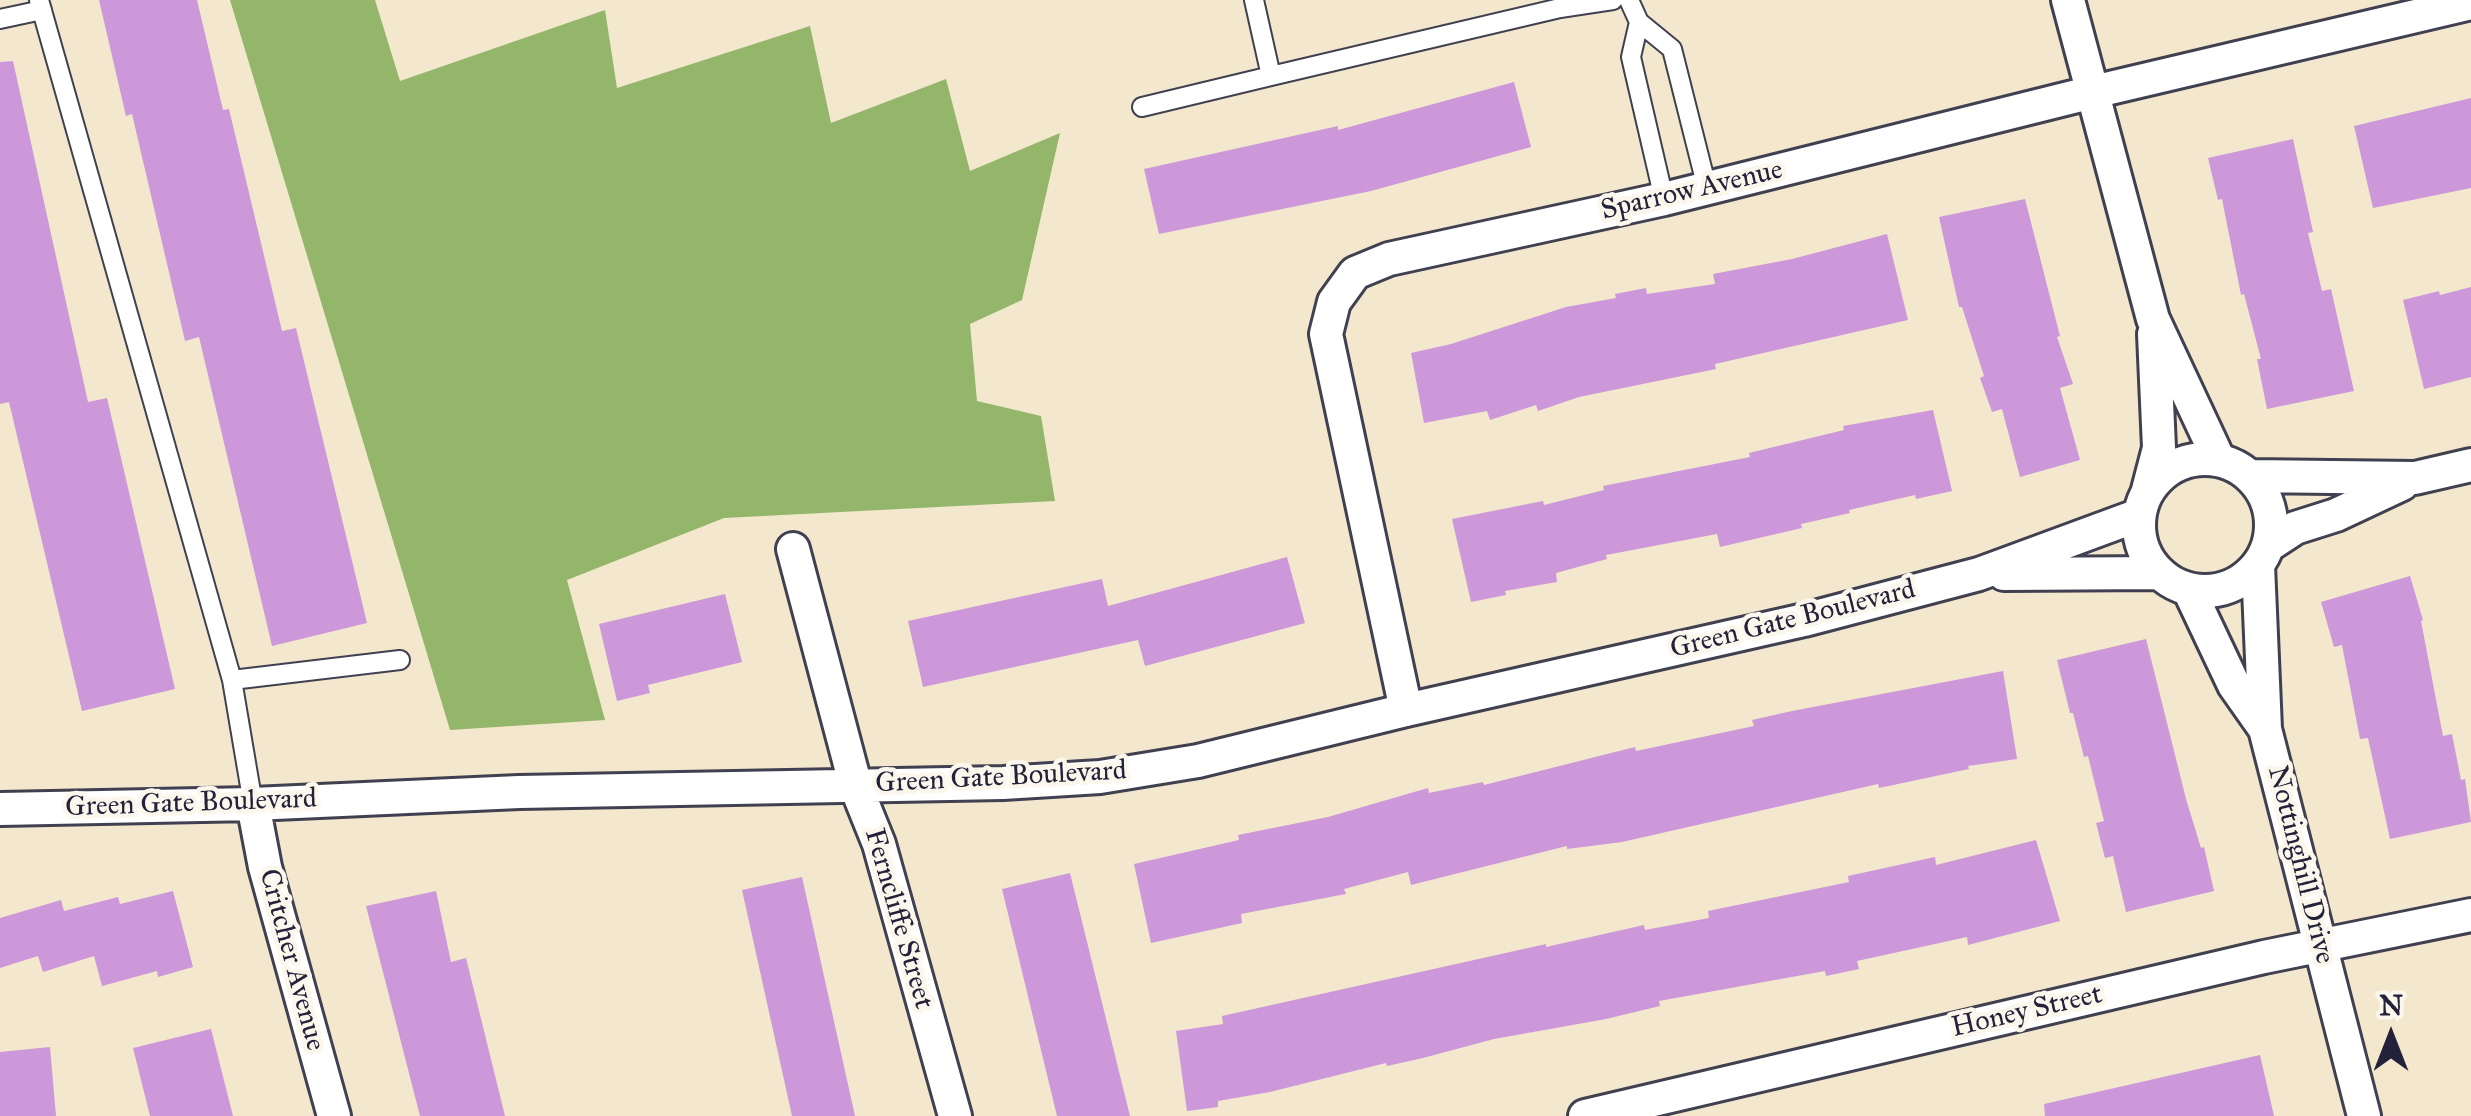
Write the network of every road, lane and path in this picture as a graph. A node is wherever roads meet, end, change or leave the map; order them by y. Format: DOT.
graph roads {
  1 [pos="1254,0"];
  2 [pos="1613,0"];
  3 [pos="1630,0"];
  4 [pos="2068,0"];
  5 [pos="2471,3"];
  6 [pos="41,5"];
  7 [pos="0,19"];
  8 [pos="1639,22"];
  9 [pos="1271,76"];
  10 [pos="2093,92"];
  11 [pos="1142,107"];
  12 [pos="1706,188"];
  13 [pos="1664,198"];
  14 [pos="2154,319"];
  15 [pos="2219,460"];
  16 [pos="2471,465"];
  17 [pos="2250,476"];
  18 [pos="2415,478"];
  19 [pos="2143,502"];
  20 [pos="792,549"];
  21 [pos="2263,555"];
  22 [pos="2158,573"];
  23 [pos="1979,574"];
  24 [pos="2189,590"];
  25 [pos="400,660"];
  26 [pos="232,680"];
  27 [pos="1406,710"];
  28 [pos="2266,729"];
  29 [pos="856,786"];
  30 [pos="253,804"];
  31 [pos="0,809"];
  32 [pos="2471,915"];
  33 [pos="2320,945"];
  34 [pos="334,1116"];
  35 [pos="955,1116"];
  36 [pos="1586,1116"];
  37 [pos="2364,1116"];
  1 -- 9 [label="lane"];
  2 -- 9 [label="lane"];
  3 -- 8 [label="lane"];
  4 -- 10 [label="street"];
  5 -- 10 [label="street, Sparrow Avenue"];
  6 -- 7 [label="lane"];
  6 -- 26 [label="lane"];
  8 -- 12 [label="lane"];
  8 -- 13 [label="lane"];
  9 -- 11 [label="lane"];
  10 -- 12 [label="street, Sparrow Avenue"];
  10 -- 14 [label="street"];
  12 -- 13 [label="street, Sparrow Avenue"];
  13 -- 27 [label="street, Sparrow Avenue"];
  14 -- 15 [label="street"];
  14 -- 19 [label="street"];
  15 -- 17 [label="street"];
  15 -- 19 [label="street"];
  16 -- 18 [label="street"];
  17 -- 18 [label="street"];
  17 -- 21 [label="street"];
  18 -- 21 [label="street"];
  19 -- 22 [label="street"];
  19 -- 23 [label="street, Green Gate Boulevard"];
  20 -- 29 [label="street, Ferncliffe Street"];
  21 -- 24 [label="street"];
  21 -- 28 [label="street, Nottinghill Drive"];
  22 -- 23 [label="street, Green Gate Boulevard"];
  22 -- 24 [label="street"];
  23 -- 27 [label="street, Green Gate Boulevard"];
  24 -- 28 [label="street, Nottinghill Drive"];
  25 -- 26 [label="lane"];
  26 -- 30 [label="lane"];
  27 -- 29 [label="street, Green Gate Boulevard"];
  28 -- 33 [label="street, Nottinghill Drive"];
  29 -- 30 [label="street, Green Gate Boulevard"];
  29 -- 35 [label="street, Ferncliffe Street"];
  30 -- 31 [label="street, Green Gate Boulevard"];
  30 -- 34 [label="street, Critcher Avenue"];
  32 -- 33 [label="street, Honey Street"];
  33 -- 36 [label="street, Honey Street"];
  33 -- 37 [label="street, Nottinghill Drive"];
}
